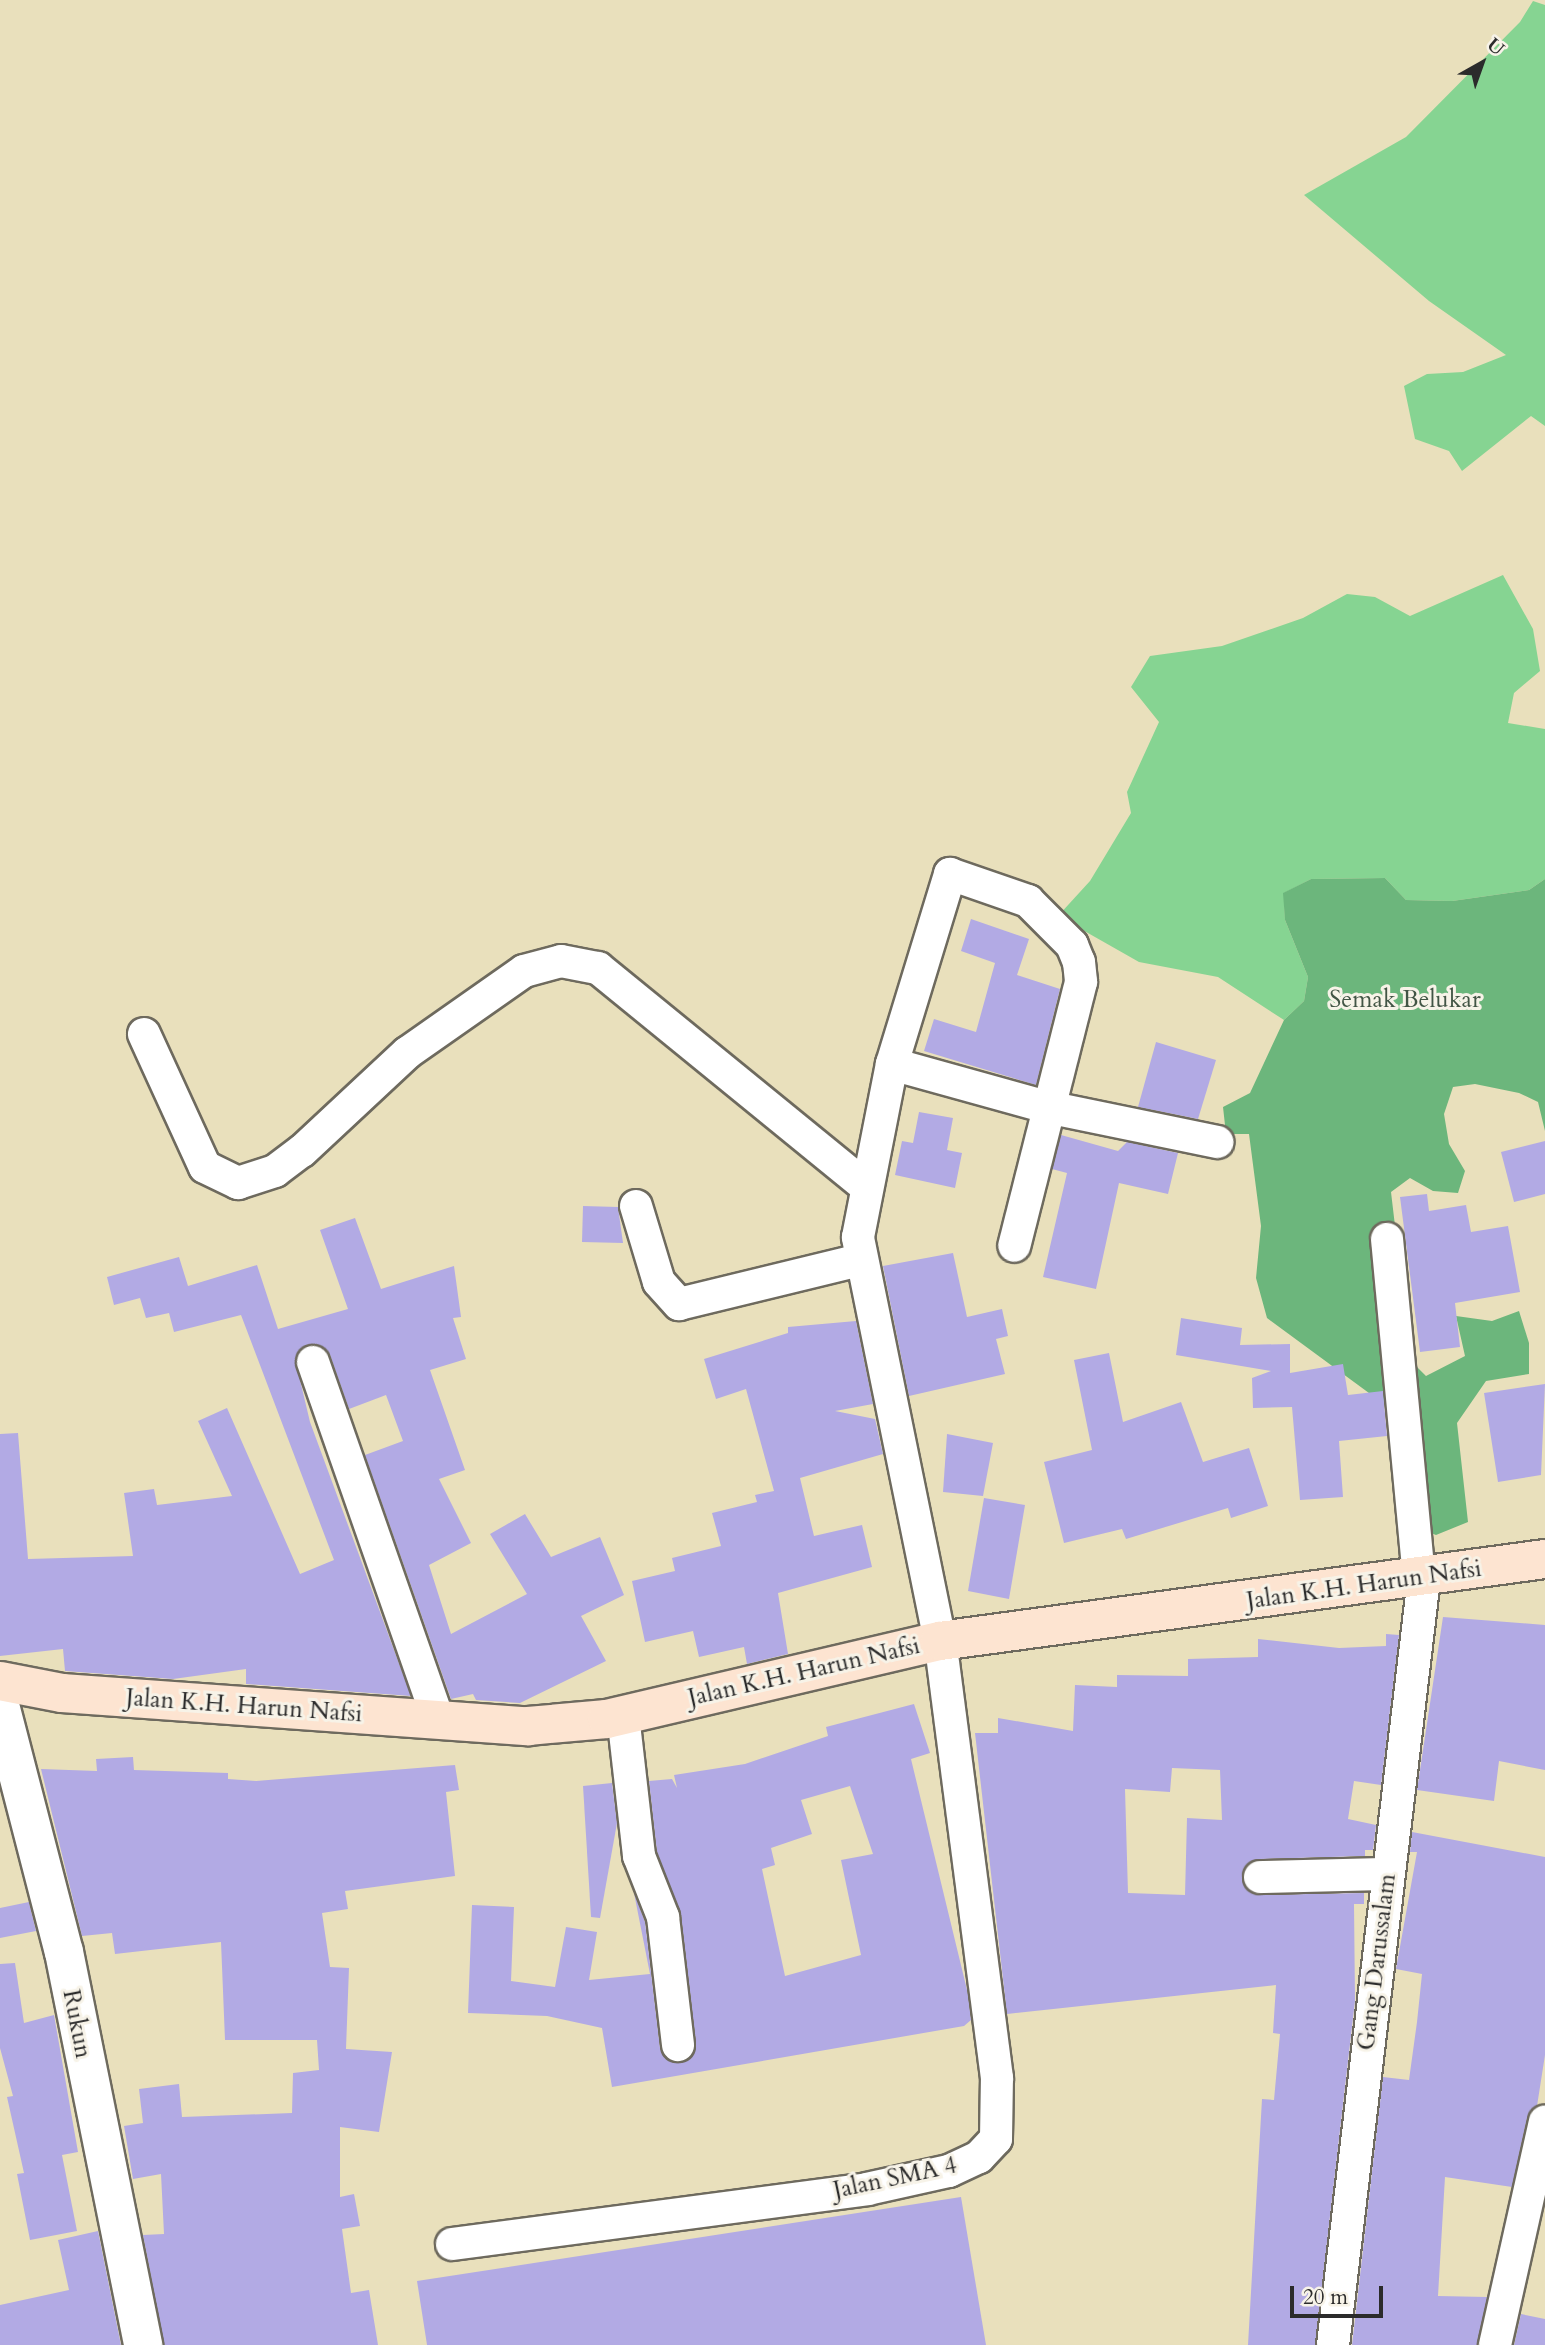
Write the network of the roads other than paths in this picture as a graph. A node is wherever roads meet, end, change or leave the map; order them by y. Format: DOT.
graph roads {
  1 [pos="144,1034"];
  2 [pos="892,1064"];
  3 [pos="1047,1107"];
  4 [pos="1217,1142"];
  5 [pos="865,1186"];
  6 [pos="636,1206"];
  7 [pos="1387,1239"];
  8 [pos="1014,1246"];
  9 [pos="859,1260"];
  10 [pos="313,1362"];
  11 [pos="1545,1559"];
  12 [pos="1422,1579"];
  13 [pos="940,1641"];
  14 [pos="0,1681"];
  15 [pos="62,1693"];
  16 [pos="0,1697"];
  17 [pos="0,1705"];
  18 [pos="615,1717"];
  19 [pos="438,1718"];
  20 [pos="1387,1874"];
  21 [pos="1259,1877"];
  22 [pos="678,2045"];
  23 [pos="1545,2122"];
  24 [pos="453,2244"];
  25 [pos="143,2345"];
  26 [pos="1333,2345"];
  27 [pos="1495,2345"];
  1 -- 5 [label="street"];
  2 -- 3 [label="street"];
  2 -- 3 [label="street, Jalan SMA 4"];
  2 -- 5 [label="street, Jalan SMA 4"];
  3 -- 4 [label="street"];
  3 -- 8 [label="street"];
  5 -- 9 [label="street, Jalan SMA 4"];
  6 -- 9 [label="street"];
  7 -- 12 [label="street, Gang Darussalam"];
  9 -- 13 [label="street, Jalan SMA 4"];
  10 -- 19 [label="street"];
  11 -- 12 [label="main road, Jalan K.H. Harun Nafsi"];
  12 -- 13 [label="main road, Jalan K.H. Harun Nafsi"];
  12 -- 20 [label="street, Gang Darussalam"];
  13 -- 18 [label="main road, Jalan K.H. Harun Nafsi"];
  13 -- 24 [label="street, Jalan SMA 4"];
  14 -- 15 [label="main road, Jalan K.H. Harun Nafsi"];
  15 -- 16 [label="main road, Jalan K.H. Harun Nafsi"];
  15 -- 19 [label="main road, Jalan K.H. Harun Nafsi"];
  17 -- 25 [label="street, Rukun"];
  18 -- 19 [label="main road, Jalan K.H. Harun Nafsi"];
  18 -- 22 [label="street"];
  20 -- 21 [label="street"];
  20 -- 26 [label="street, Gang Darussalam"];
  23 -- 27 [label="street"];
}
